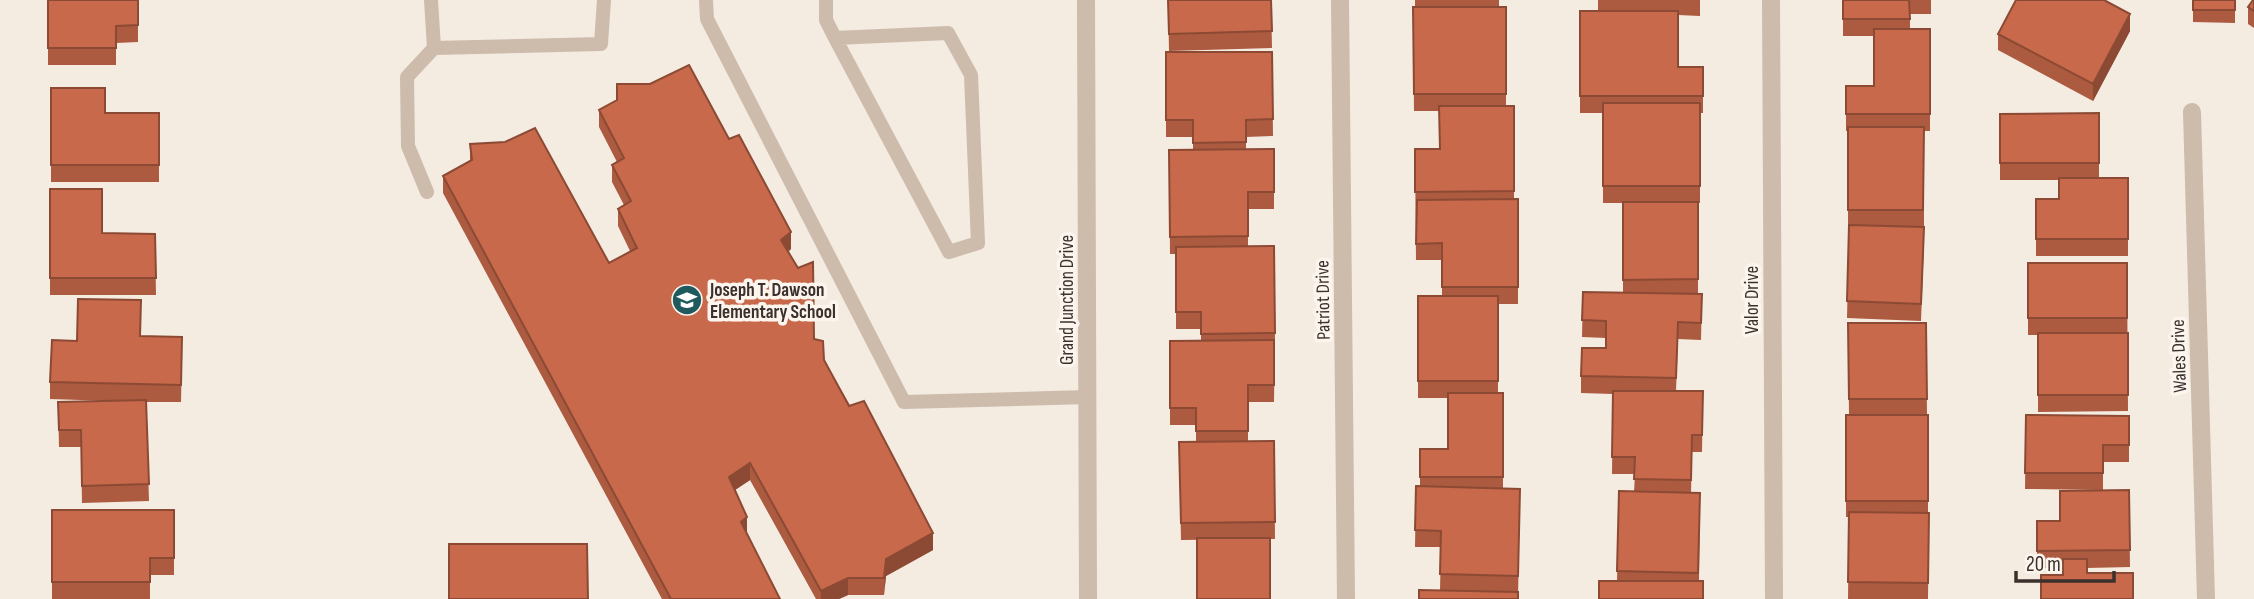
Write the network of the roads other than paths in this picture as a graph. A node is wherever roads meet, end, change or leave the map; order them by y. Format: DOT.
graph roads {
  1 [pos="431,0"];
  2 [pos="604,0"];
  3 [pos="706,0"];
  4 [pos="826,0"];
  5 [pos="1086,0"];
  6 [pos="1340,0"];
  7 [pos="1771,0"];
  8 [pos="835,38"];
  9 [pos="434,48"];
  10 [pos="2192,112"];
  11 [pos="427,192"];
  12 [pos="1088,397"];
  13 [pos="1088,599"];
  14 [pos="1346,599"];
  15 [pos="1774,599"];
  16 [pos="2206,599"];
  1 -- 9 [label="lane"];
  2 -- 9 [label="lane"];
  3 -- 12 [label="lane"];
  4 -- 8 [label="lane"];
  5 -- 12 [label="street, Grand Junction Drive"];
  6 -- 14 [label="street, Patriot Drive"];
  7 -- 15 [label="street, Valor Drive"];
  8 -- 8 [label="lane"];
  9 -- 11 [label="lane"];
  10 -- 16 [label="street, Wales Drive"];
  12 -- 13 [label="street, Grand Junction Drive"];
}
